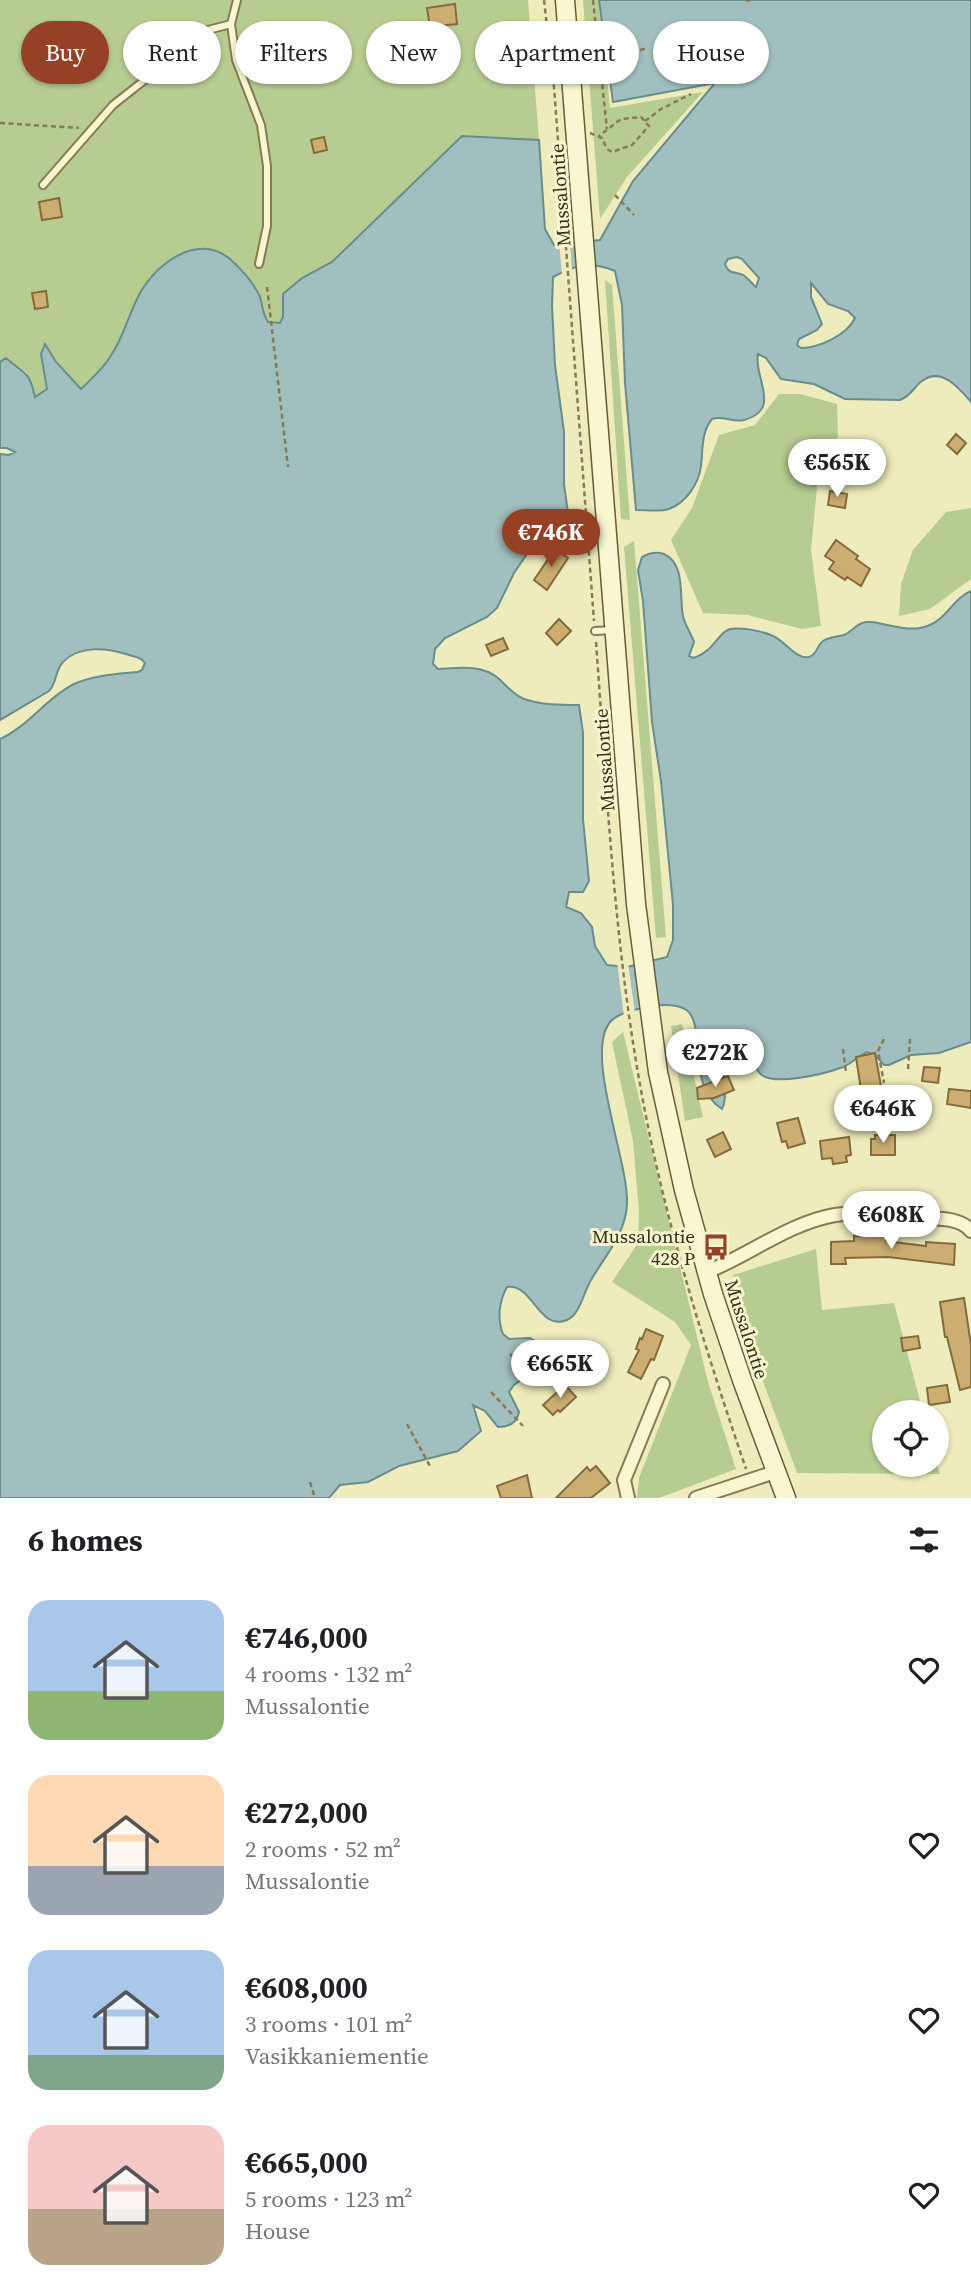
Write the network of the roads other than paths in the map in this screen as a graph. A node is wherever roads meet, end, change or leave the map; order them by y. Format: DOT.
graph roads {
  1 [pos="237,0"];
  2 [pos="565,0"];
  3 [pos="230,24"];
  4 [pos="43,185"];
  5 [pos="259,264"];
  6 [pos="615,630"];
  7 [pos="595,631"];
  8 [pos="971,1231"];
  9 [pos="707,1272"];
  10 [pos="663,1384"];
  11 [pos="775,1472"];
  12 [pos="628,1498"];
  13 [pos="696,1498"];
  14 [pos="786,1498"];
  1 -- 3 [label="lane"];
  2 -- 6 [label="main road, Mussalontie"];
  3 -- 4 [label="lane"];
  3 -- 5 [label="lane"];
  6 -- 7 [label="lane"];
  6 -- 9 [label="main road, Mussalontie"];
  8 -- 9 [label="street"];
  9 -- 11 [label="main road, Mussalontie"];
  10 -- 12 [label="street"];
  11 -- 13 [label="street"];
  11 -- 14 [label="main road, Mussalontie"];
}
